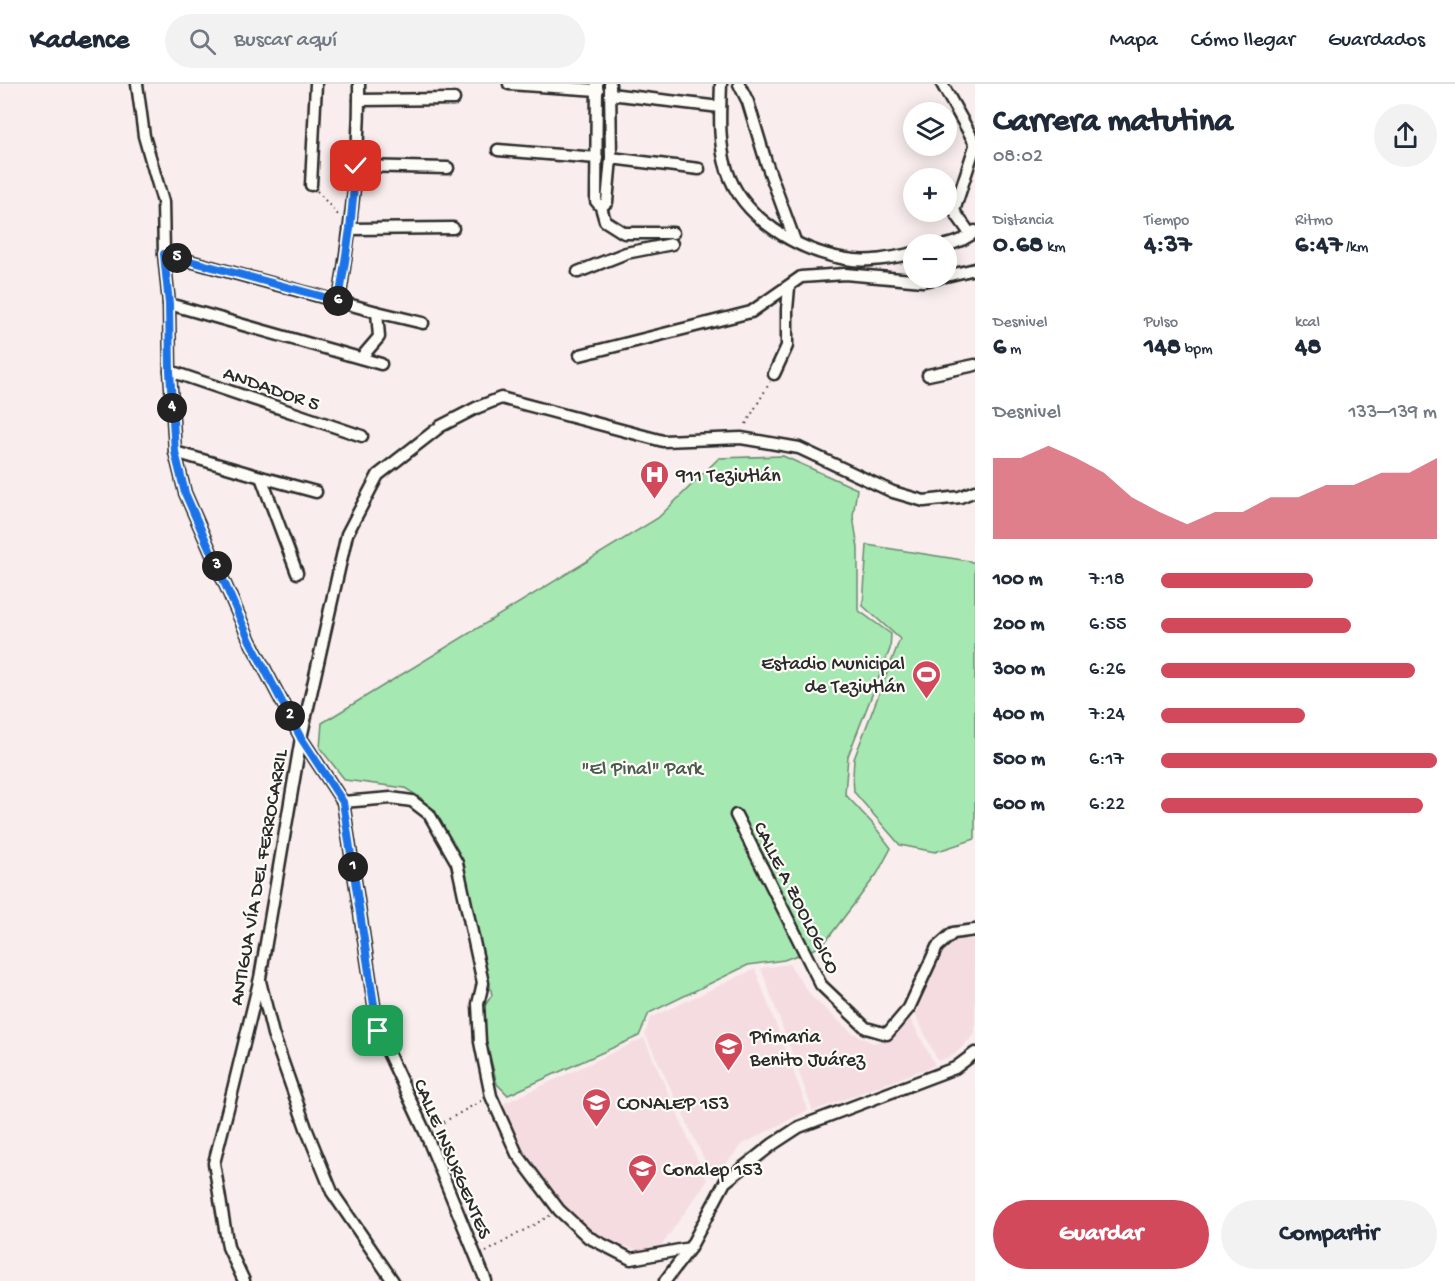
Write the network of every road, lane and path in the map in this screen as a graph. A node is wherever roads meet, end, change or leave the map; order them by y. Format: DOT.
graph roads {
  1 [pos="137,84"];
  2 [pos="316,84"];
  3 [pos="359,84"];
  4 [pos="509,84"];
  5 [pos="721,84"];
  6 [pos="739,84"];
  7 [pos="942,84"];
  8 [pos="598,87"];
  9 [pos="610,89"];
  10 [pos="454,99"];
  11 [pos="359,100"];
  12 [pos="720,107"];
  13 [pos="975,145"];
  14 [pos="498,150"];
  15 [pos="597,158"];
  16 [pos="611,158"];
  17 [pos="356,166"];
  18 [pos="448,168"];
  19 [pos="699,169"];
  20 [pos="311,184"];
  21 [pos="601,207"];
  22 [pos="453,228"];
  23 [pos="350,229"];
  24 [pos="624,233"];
  25 [pos="973,233"];
  26 [pos="795,241"];
  27 [pos="957,243"];
  28 [pos="626,253"];
  29 [pos="164,254"];
  30 [pos="903,255"];
  31 [pos="847,260"];
  32 [pos="975,269"];
  33 [pos="578,272"];
  34 [pos="957,273"];
  35 [pos="845,274"];
  36 [pos="903,279"];
  37 [pos="789,286"];
  38 [pos="339,301"];
  39 [pos="169,304"];
  40 [pos="377,312"];
  41 [pos="423,323"];
  42 [pos="579,355"];
  43 [pos="361,358"];
  44 [pos="381,364"];
  45 [pos="975,365"];
  46 [pos="170,371"];
  47 [pos="774,374"];
  48 [pos="928,375"];
  49 [pos="746,424"];
  50 [pos="362,436"];
  51 [pos="175,452"];
  52 [pos="261,477"];
  53 [pos="975,491"];
  54 [pos="316,492"];
  55 [pos="297,573"];
  56 [pos="301,738"];
  57 [pos="343,802"];
  58 [pos="736,816"];
  59 [pos="975,930"];
  60 [pos="260,978"];
  61 [pos="975,1053"];
  62 [pos="491,1096"];
  63 [pos="426,1132"];
  64 [pos="559,1210"];
  65 [pos="690,1248"];
  66 [pos="477,1258"];
  67 [pos="244,1281"];
  68 [pos="393,1281"];
  69 [pos="486,1281"];
  70 [pos="665,1281"];
  1 -- 29 [label="street"];
  2 -- 20 [label="street"];
  3 -- 11 [label="street"];
  4 -- 8 [label="street"];
  5 -- 12 [label="street"];
  6 -- 26 [label="street"];
  7 -- 13 [label="street"];
  8 -- 15 [label="street"];
  9 -- 12 [label="street"];
  9 -- 16 [label="street"];
  10 -- 11 [label="street"];
  11 -- 17 [label="street"];
  12 -- 26 [label="street"];
  13 -- 25 [label="street"];
  14 -- 15 [label="street"];
  15 -- 21 [label="street"];
  16 -- 19 [label="street"];
  16 -- 21 [label="street"];
  17 -- 18 [label="street"];
  17 -- 23 [label="street"];
  20 -- 23 [label="path"];
  21 -- 24 [label="street"];
  22 -- 23 [label="street"];
  23 -- 38 [label="street"];
  24 -- 28 [label="street"];
  24 -- 28 [label="street"];
  25 -- 27 [label="street"];
  26 -- 31 [label="street"];
  28 -- 33 [label="street"];
  29 -- 38 [label="street"];
  29 -- 39 [label="street"];
  30 -- 31 [label="street"];
  31 -- 35 [label="street"];
  32 -- 34 [label="street"];
  35 -- 36 [label="street"];
  35 -- 37 [label="street"];
  37 -- 42 [label="street"];
  37 -- 47 [label="street"];
  38 -- 40 [label="street"];
  39 -- 43 [label="street"];
  39 -- 46 [label="street"];
  40 -- 41 [label="street"];
  40 -- 43 [label="street"];
  43 -- 44 [label="street"];
  45 -- 48 [label="street"];
  46 -- 50 [label="street, ANDADOR 5"];
  46 -- 51 [label="street"];
  47 -- 49 [label="path"];
  51 -- 52 [label="street"];
  51 -- 56 [label="street"];
  52 -- 54 [label="street"];
  52 -- 55 [label="street"];
  53 -- 56 [label="street, ANTIGUA VÍA DEL FERROCARRIL"];
  56 -- 57 [label="street"];
  56 -- 60 [label="street, ANTIGUA VÍA DEL FERROCARRIL"];
  57 -- 62 [label="street"];
  57 -- 63 [label="street, CALLE INSURGENTES"];
  58 -- 59 [label="street, CALLE A ZOOLOGICO"];
  60 -- 67 [label="street, ANTIGUA VÍA DEL FERROCARRIL"];
  60 -- 68 [label="street"];
  61 -- 65 [label="street"];
  62 -- 63 [label="path"];
  62 -- 64 [label="street"];
  63 -- 66 [label="street, CALLE INSURGENTES"];
  64 -- 65 [label="street"];
  64 -- 66 [label="path"];
  65 -- 70 [label="street"];
  66 -- 69 [label="street, CALLE INSURGENTES"];
}
